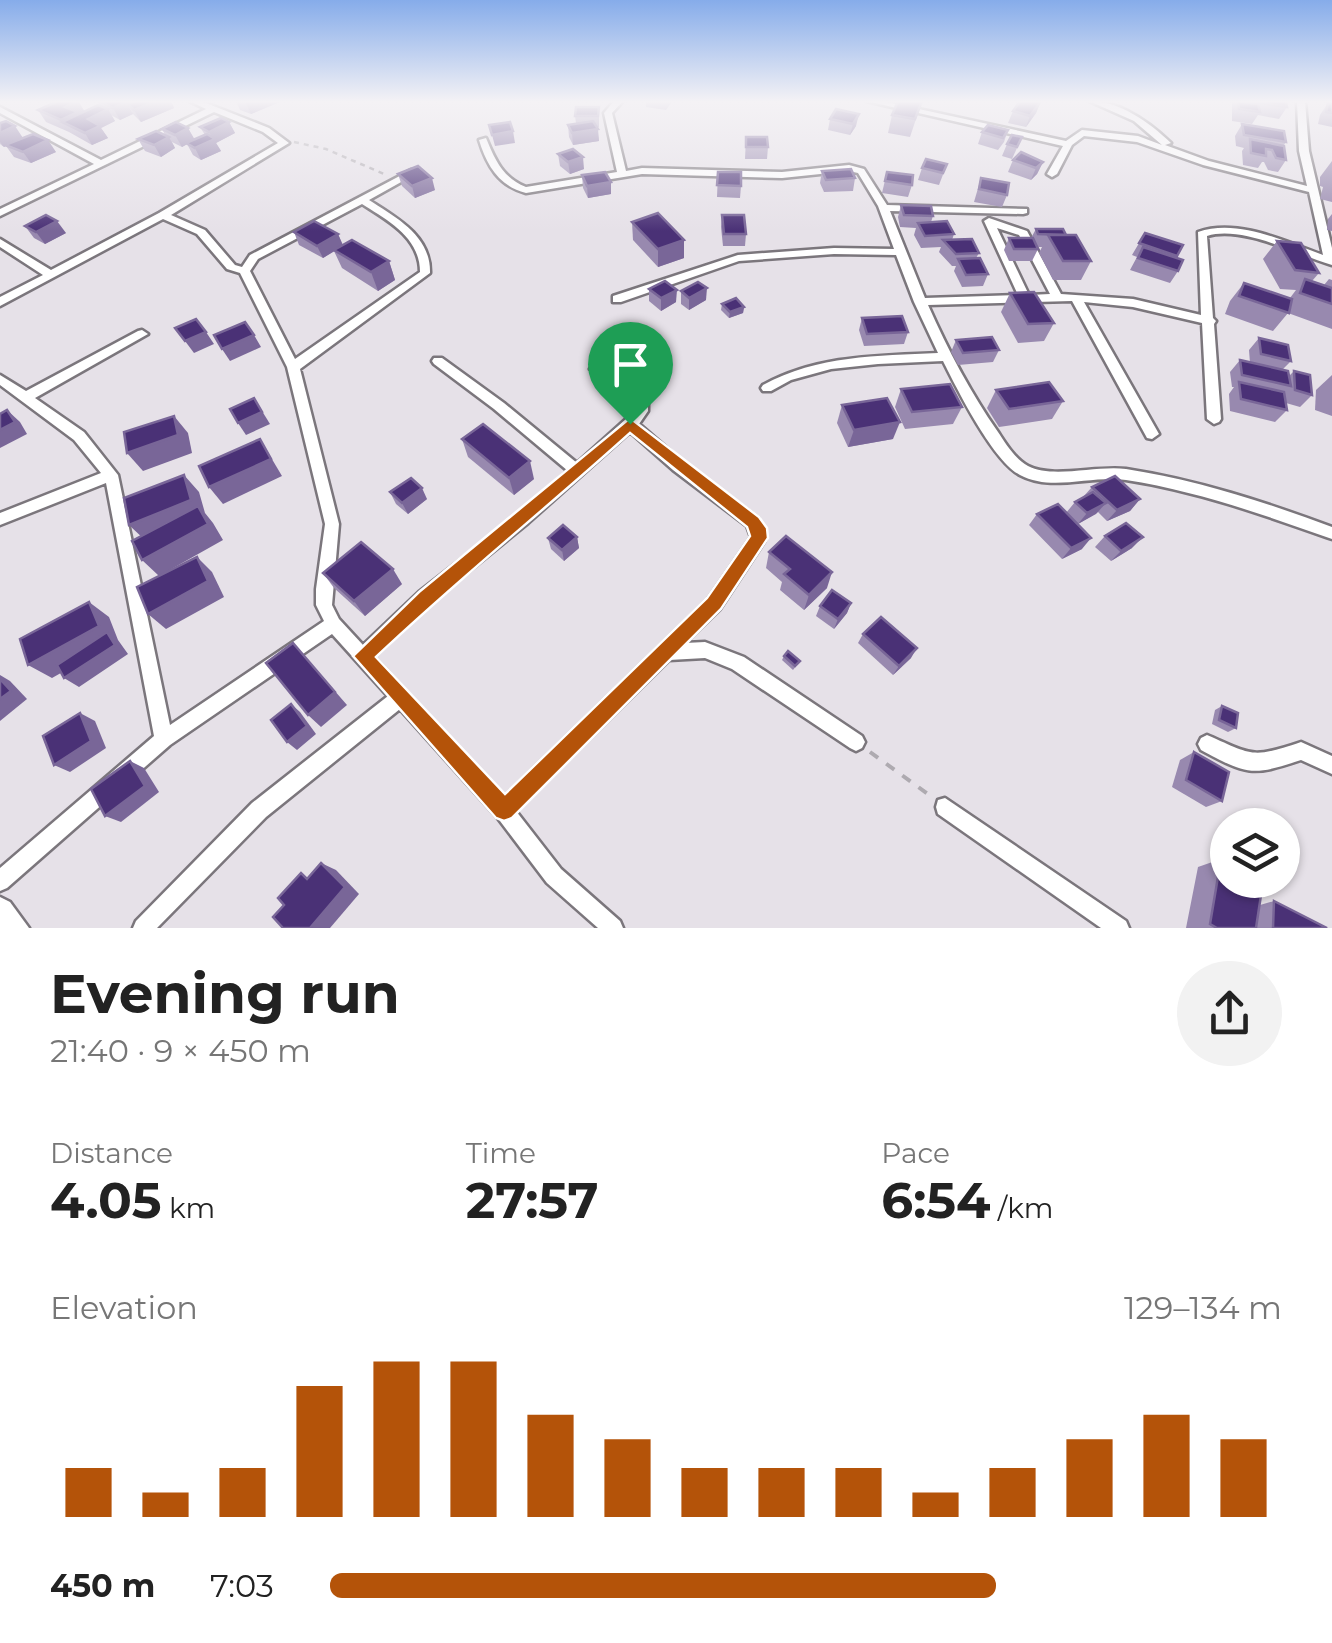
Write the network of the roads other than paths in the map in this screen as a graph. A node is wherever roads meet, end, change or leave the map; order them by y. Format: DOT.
graph roads {
  1 [pos="64,144"];
  2 [pos="142,144"];
  3 [pos="282,144"];
  4 [pos="485,144"];
  5 [pos="613,144"];
  6 [pos="1068,144"];
  7 [pos="1158,144"];
  8 [pos="1168,144"];
  9 [pos="1304,144"];
  10 [pos="1174,149"];
  11 [pos="101,164"];
  12 [pos="415,171"];
  13 [pos="622,174"];
  14 [pos="1052,174"];
  15 [pos="1312,190"];
  16 [pos="361,199"];
  17 [pos="882,208"];
  18 [pos="1023,211"];
  19 [pos="0,213"];
  20 [pos="164,215"];
  21 [pos="987,217"];
  22 [pos="0,242"];
  23 [pos="900,252"];
  24 [pos="1331,262"];
  25 [pos="244,271"];
  26 [pos="51,276"];
  27 [pos="1058,297"];
  28 [pos="1076,297"];
  29 [pos="1026,298"];
  30 [pos="617,299"];
  31 [pos="0,302"];
  32 [pos="920,302"];
  33 [pos="1210,321"];
  34 [pos="142,334"];
  35 [pos="947,357"];
  36 [pos="438,361"];
  37 [pos="293,367"];
  38 [pos="596,369"];
  39 [pos="0,378"];
  40 [pos="767,388"];
  41 [pos="26,396"];
  42 [pos="1214,419"];
  43 [pos="630,424"];
  44 [pos="1152,434"];
  45 [pos="578,471"];
  46 [pos="111,475"];
  47 [pos="0,518"];
  48 [pos="1332,533"];
  49 [pos="333,624"];
  50 [pos="668,652"];
  51 [pos="363,656"];
  52 [pos="401,697"];
  53 [pos="164,739"];
  54 [pos="856,742"];
  55 [pos="1207,744"];
  56 [pos="1332,764"];
  57 [pos="946,807"];
  58 [pos="504,810"];
  59 [pos="0,881"];
  60 [pos="0,912"];
  61 [pos="14,928"];
  62 [pos="144,928"];
  63 [pos="613,928"];
  64 [pos="1120,928"];
  1 -- 11 [label="street"];
  2 -- 11 [label="street"];
  3 -- 20 [label="street"];
  4 -- 13 [label="street"];
  5 -- 13 [label="street"];
  6 -- 14 [label="street"];
  7 -- 10 [label="street"];
  8 -- 10 [label="street"];
  9 -- 15 [label="street"];
  10 -- 15 [label="street"];
  11 -- 19 [label="street"];
  12 -- 16 [label="street"];
  13 -- 17 [label="street"];
  15 -- 24 [label="street"];
  16 -- 25 [label="street"];
  16 -- 37 [label="street"];
  17 -- 21 [label="street"];
  17 -- 23 [label="street"];
  18 -- 21 [label="street"];
  20 -- 25 [label="street"];
  20 -- 26 [label="street"];
  21 -- 27 [label="street"];
  21 -- 29 [label="street"];
  22 -- 26 [label="street"];
  23 -- 30 [label="street"];
  23 -- 32 [label="street"];
  24 -- 33 [label="street"];
  25 -- 37 [label="street"];
  26 -- 31 [label="street"];
  27 -- 28 [label="street"];
  27 -- 29 [label="street"];
  28 -- 33 [label="street"];
  28 -- 44 [label="street"];
  29 -- 32 [label="street"];
  32 -- 35 [label="street"];
  33 -- 42 [label="street"];
  34 -- 41 [label="street"];
  35 -- 40 [label="street"];
  35 -- 48 [label="street"];
  36 -- 45 [label="street"];
  37 -- 49 [label="street"];
  38 -- 43 [label="street"];
  39 -- 41 [label="street"];
  41 -- 46 [label="street"];
  43 -- 45 [label="street"];
  43 -- 50 [label="street"];
  45 -- 51 [label="street"];
  46 -- 47 [label="street"];
  46 -- 53 [label="street"];
  49 -- 51 [label="street"];
  49 -- 53 [label="street"];
  50 -- 54 [label="street"];
  50 -- 58 [label="street"];
  51 -- 52 [label="street"];
  52 -- 58 [label="street"];
  52 -- 62 [label="street"];
  53 -- 59 [label="street"];
  55 -- 56 [label="street"];
  57 -- 64 [label="street"];
  58 -- 63 [label="street"];
  60 -- 61 [label="street"];
}
